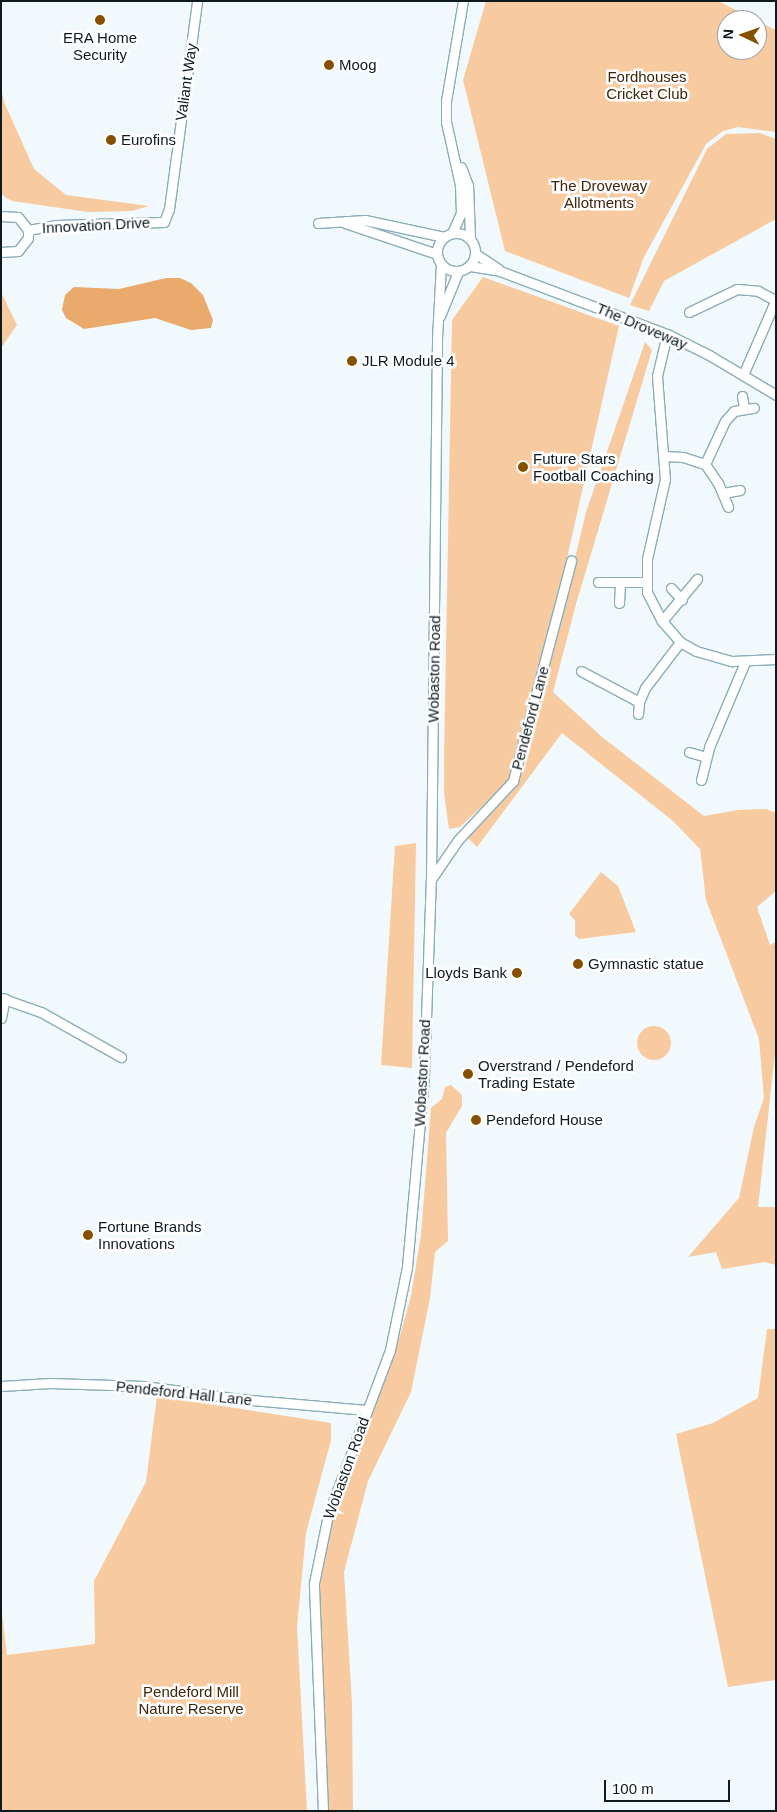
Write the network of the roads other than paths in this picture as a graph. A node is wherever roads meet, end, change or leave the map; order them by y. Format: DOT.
graph roads {
  1 [pos="197,1"];
  2 [pos="463,1"];
  3 [pos="449,137"];
  4 [pos="1,216"];
  5 [pos="164,222"];
  6 [pos="341,222"];
  7 [pos="318,223"];
  8 [pos="28,230"];
  9 [pos="448,235"];
  10 [pos="470,238"];
  11 [pos="1,252"];
  12 [pos="437,254"];
  13 [pos="476,254"];
  14 [pos="441,265"];
  15 [pos="470,266"];
  16 [pos="500,271"];
  17 [pos="458,272"];
  18 [pos="775,299"];
  19 [pos="689,312"];
  20 [pos="438,321"];
  21 [pos="667,334"];
  22 [pos="743,375"];
  23 [pos="742,396"];
  24 [pos="776,396"];
  25 [pos="744,408"];
  26 [pos="754,408"];
  27 [pos="665,456"];
  28 [pos="705,464"];
  29 [pos="740,490"];
  30 [pos="723,493"];
  31 [pos="728,507"];
  32 [pos="571,560"];
  33 [pos="697,579"];
  34 [pos="598,582"];
  35 [pos="620,582"];
  36 [pos="645,582"];
  37 [pos="670,588"];
  38 [pos="682,600"];
  39 [pos="619,603"];
  40 [pos="662,621"];
  41 [pos="680,642"];
  42 [pos="776,660"];
  43 [pos="746,662"];
  44 [pos="582,671"];
  45 [pos="639,702"];
  46 [pos="638,714"];
  47 [pos="689,752"];
  48 [pos="706,757"];
  49 [pos="701,780"];
  50 [pos="431,879"];
  51 [pos="3,998"];
  52 [pos="1,1018"];
  53 [pos="120,1057"];
  54 [pos="1,1386"];
  55 [pos="366,1410"];
  56 [pos="323,1811"];
  1 -- 5 [label="street, Valiant Way"];
  2 -- 3 [label="street"];
  3 -- 9 [label="street"];
  3 -- 10 [label="street"];
  4 -- 8 [label="street"];
  5 -- 8 [label="street, Innovation Drive"];
  6 -- 7 [label="street"];
  6 -- 9 [label="street"];
  6 -- 12 [label="street"];
  8 -- 11 [label="street"];
  9 -- 10 [label="street"];
  9 -- 12 [label="street"];
  10 -- 13 [label="street"];
  12 -- 14 [label="street"];
  13 -- 15 [label="street"];
  13 -- 16 [label="street, The Droveway"];
  14 -- 17 [label="street"];
  14 -- 20 [label="street, Wobaston Road"];
  15 -- 16 [label="street, The Droveway"];
  15 -- 17 [label="street"];
  16 -- 21 [label="street, The Droveway"];
  17 -- 20 [label="street, Wobaston Road"];
  18 -- 19 [label="street"];
  18 -- 22 [label="street"];
  20 -- 50 [label="street, Wobaston Road"];
  21 -- 22 [label="street, The Droveway"];
  21 -- 27 [label="street"];
  22 -- 24 [label="street, The Droveway"];
  23 -- 25 [label="street"];
  25 -- 26 [label="street"];
  25 -- 28 [label="street"];
  27 -- 28 [label="street"];
  27 -- 36 [label="street"];
  28 -- 30 [label="street"];
  29 -- 30 [label="street"];
  30 -- 31 [label="street"];
  32 -- 50 [label="street, Pendeford Lane"];
  33 -- 38 [label="street"];
  34 -- 35 [label="street"];
  35 -- 36 [label="street"];
  35 -- 39 [label="street"];
  36 -- 40 [label="street"];
  37 -- 38 [label="street"];
  38 -- 40 [label="street"];
  40 -- 41 [label="street"];
  41 -- 43 [label="street"];
  41 -- 45 [label="street"];
  42 -- 43 [label="street"];
  43 -- 48 [label="street"];
  44 -- 45 [label="street"];
  45 -- 46 [label="street"];
  47 -- 48 [label="street"];
  48 -- 49 [label="street"];
  50 -- 55 [label="street, Wobaston Road"];
  51 -- 52 [label="street"];
  51 -- 53 [label="street"];
  54 -- 55 [label="street, Pendeford Hall Lane"];
  55 -- 56 [label="street, Wobaston Road"];
}
